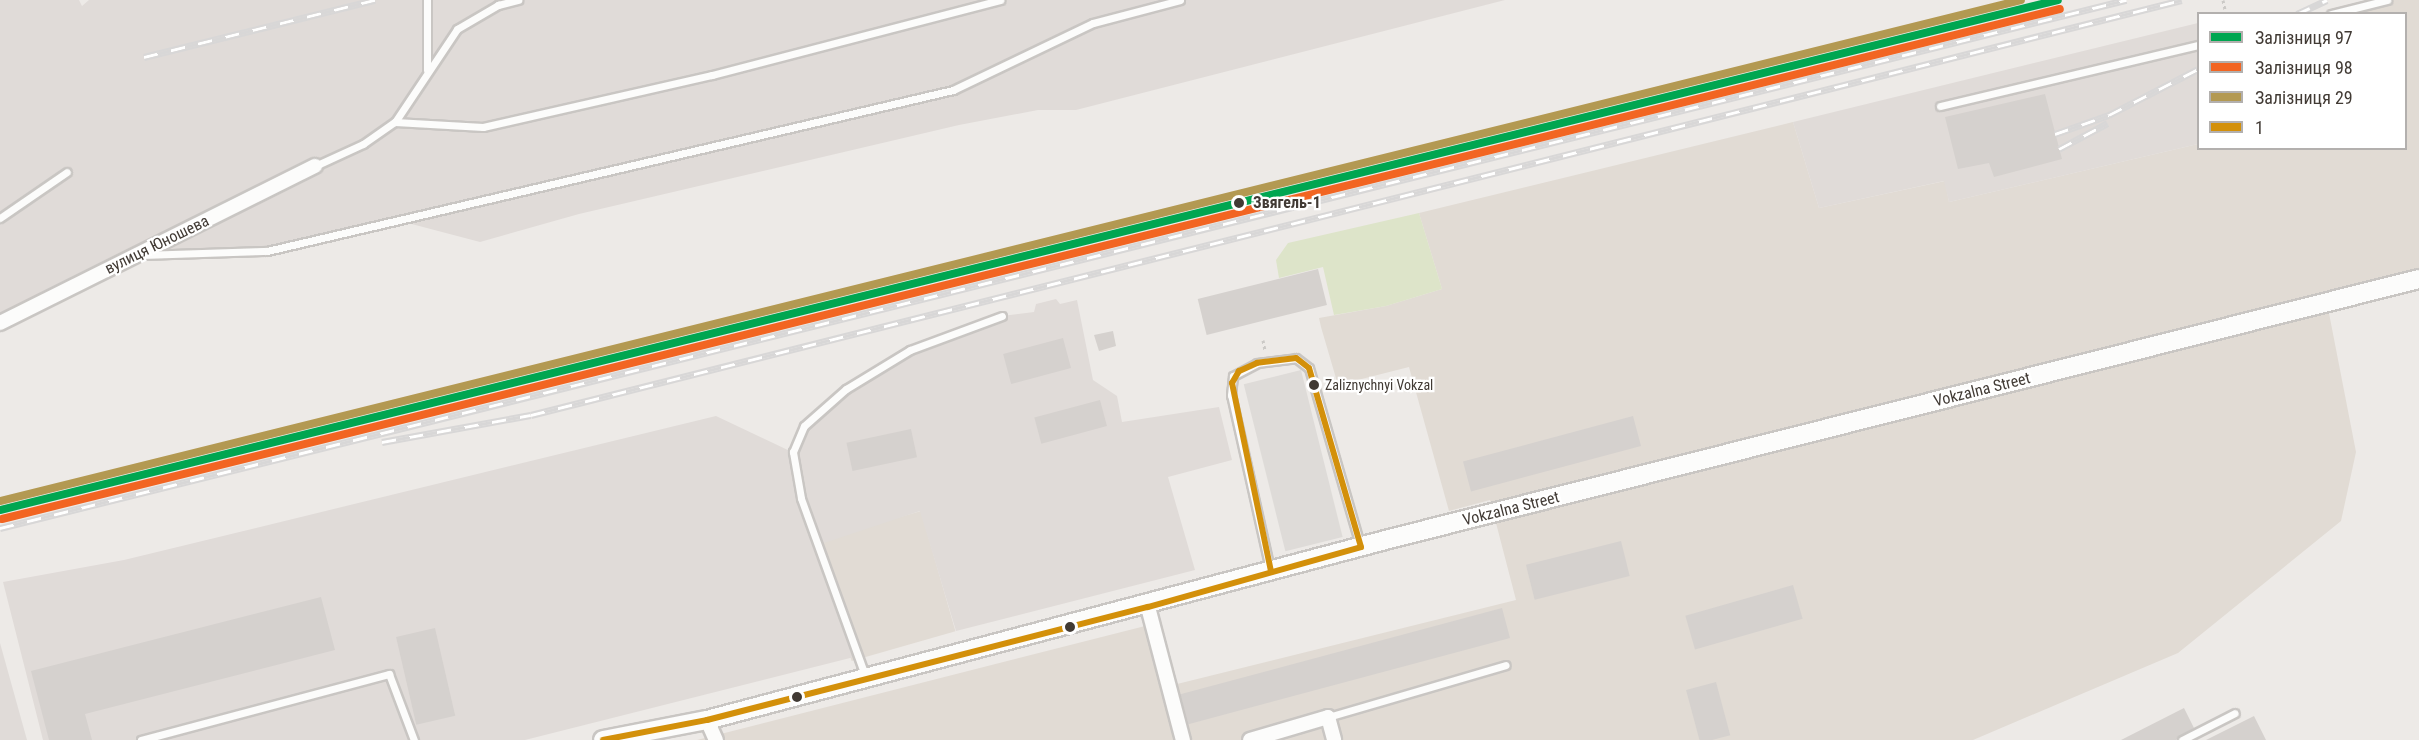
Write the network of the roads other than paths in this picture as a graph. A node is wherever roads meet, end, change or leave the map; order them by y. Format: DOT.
graph roads {
  1 [pos="427,0"];
  2 [pos="518,0"];
  3 [pos="1000,0"];
  4 [pos="1180,0"];
  5 [pos="2387,0"];
  6 [pos="2339,12"];
  7 [pos="2197,45"];
  8 [pos="427,70"];
  9 [pos="1940,106"];
  10 [pos="395,122"];
  11 [pos="315,166"];
  12 [pos="67,172"];
  13 [pos="0,218"];
  14 [pos="136,255"];
  15 [pos="2419,279"];
  16 [pos="1002,316"];
  17 [pos="0,323"];
  18 [pos="1361,547"];
  19 [pos="1271,572"];
  20 [pos="1148,607"];
  21 [pos="1506,665"];
  22 [pos="866,679"];
  23 [pos="2235,713"];
  24 [pos="1328,717"];
  25 [pos="707,720"];
  26 [pos="141,740"];
  27 [pos="414,740"];
  28 [pos="603,740"];
  29 [pos="716,740"];
  30 [pos="1184,740"];
  31 [pos="1250,740"];
  32 [pos="1334,740"];
  33 [pos="2182,740"];
  1 -- 8 [label="lane"];
  2 -- 8 [label="lane"];
  3 -- 10 [label="lane"];
  4 -- 14 [label="lane"];
  5 -- 6 [label="lane"];
  7 -- 9 [label="lane"];
  8 -- 10 [label="lane"];
  10 -- 11 [label="lane"];
  11 -- 14 [label="street, вулиця Юношева"];
  12 -- 13 [label="lane"];
  14 -- 17 [label="street, вулиця Юношева"];
  15 -- 18 [label="street, Vokzalna Street"];
  16 -- 22 [label="lane"];
  18 -- 19 [label="street, Vokzalna Street"];
  18 -- 19 [label="lane"];
  19 -- 20 [label="street, Vokzalna Street"];
  20 -- 22 [label="street, Vokzalna Street"];
  20 -- 30 [label="street"];
  21 -- 24 [label="lane"];
  22 -- 25 [label="street, Vokzalna Street"];
  23 -- 33 [label="lane"];
  24 -- 31 [label="street"];
  24 -- 32 [label="street"];
  25 -- 28 [label="street, Vokzalna Street"];
  25 -- 29 [label="street"];
  26 -- 27 [label="lane"];
}
